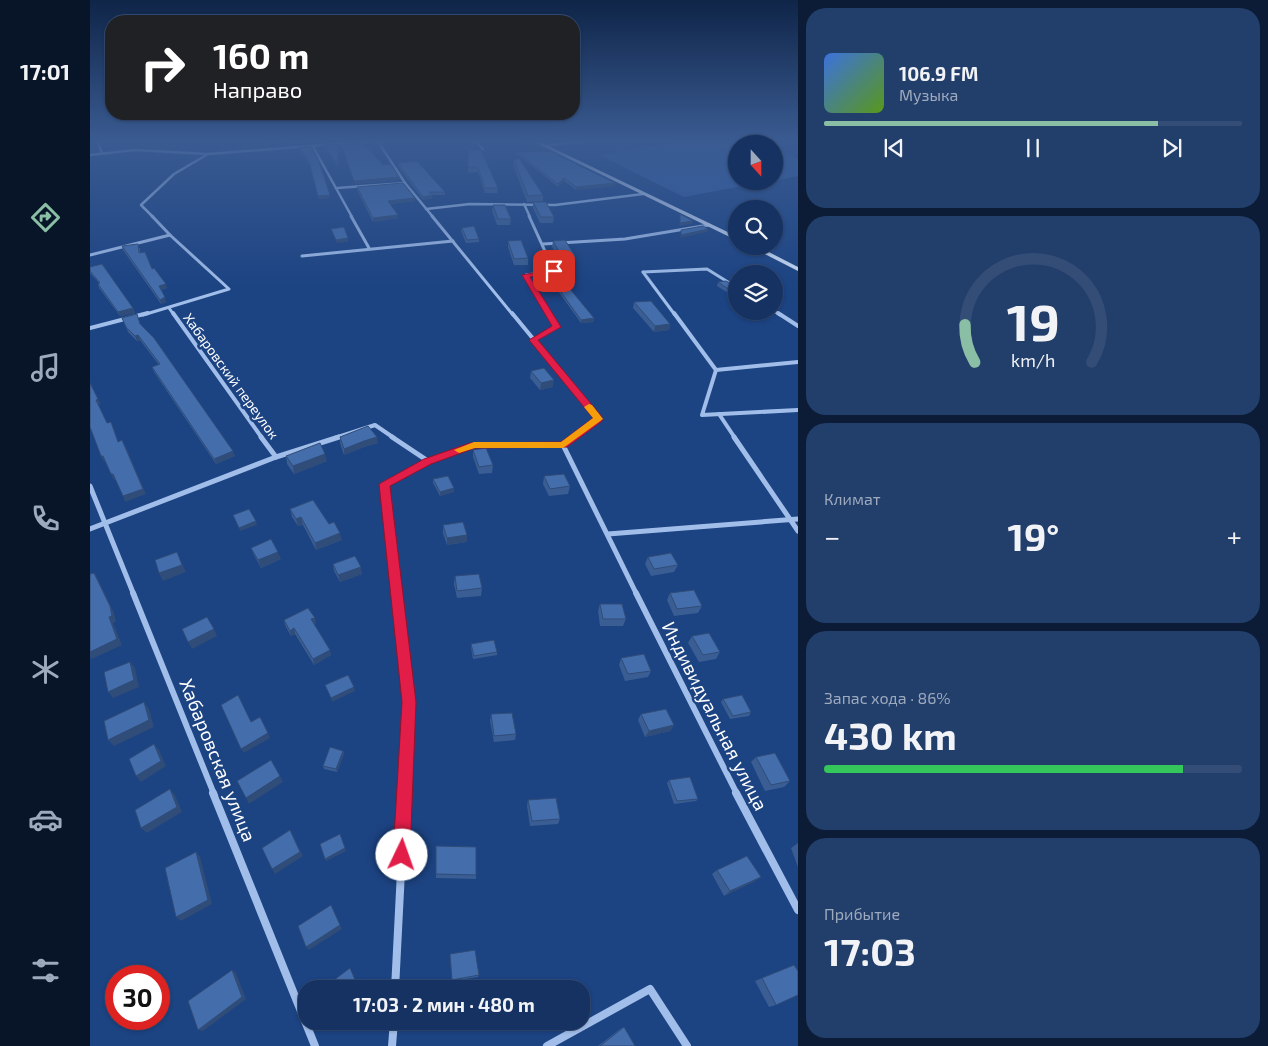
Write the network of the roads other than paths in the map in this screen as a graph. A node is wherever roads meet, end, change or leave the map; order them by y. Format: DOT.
graph roads {
  1 [pos="337,188"];
  2 [pos="158,189"];
  3 [pos="410,189"];
  4 [pos="632,189"];
  5 [pos="643,194"];
  6 [pos="524,204"];
  7 [pos="426,209"];
  8 [pos="709,225"];
  9 [pos="728,234"];
  10 [pos="170,235"];
  11 [pos="453,241"];
  12 [pos="543,244"];
  13 [pos="369,248"];
  14 [pos="770,255"];
  15 [pos="90,256"];
  16 [pos="302,256"];
  17 [pos="798,269"];
  18 [pos="728,282"];
  19 [pos="169,308"];
  20 [pos="783,317"];
  21 [pos="798,326"];
  22 [pos="90,328"];
  23 [pos="534,340"];
  24 [pos="798,362"];
  25 [pos="716,370"];
  26 [pos="798,410"];
  27 [pos="719,414"];
  28 [pos="563,445"];
  29 [pos="276,457"];
  30 [pos="428,461"];
  31 [pos="90,486"];
  32 [pos="798,519"];
  33 [pos="790,520"];
  34 [pos="106,524"];
  35 [pos="90,529"];
  36 [pos="798,531"];
  37 [pos="608,534"];
  38 [pos="798,910"];
  39 [pos="395,980"];
  40 [pos="393,1030"];
  41 [pos="316,1046"];
  42 [pos="392,1046"];
  43 [pos="547,1046"];
  44 [pos="687,1046"];
  1 -- 13 [label="street"];
  2 -- 10 [label="street"];
  3 -- 7 [label="street"];
  4 -- 5 [label="street"];
  5 -- 6 [label="street"];
  5 -- 8 [label="street"];
  6 -- 7 [label="street"];
  6 -- 12 [label="street"];
  7 -- 11 [label="street"];
  8 -- 9 [label="street"];
  8 -- 12 [label="street"];
  10 -- 15 [label="street"];
  10 -- 19 [label="street"];
  11 -- 13 [label="street"];
  11 -- 23 [label="street"];
  12 -- 23 [label="street"];
  13 -- 16 [label="street"];
  14 -- 17 [label="street"];
  18 -- 25 [label="street"];
  19 -- 22 [label="street"];
  19 -- 29 [label="street, Хабаровский переулок"];
  20 -- 21 [label="street"];
  23 -- 28 [label="street"];
  24 -- 25 [label="street"];
  25 -- 27 [label="street"];
  26 -- 27 [label="street"];
  27 -- 33 [label="street"];
  28 -- 30 [label="street"];
  28 -- 37 [label="street, Индивидуальная улица"];
  29 -- 30 [label="street"];
  29 -- 34 [label="street"];
  30 -- 39 [label="street"];
  31 -- 34 [label="street, Хабаровская улица"];
  32 -- 33 [label="street"];
  33 -- 36 [label="street"];
  33 -- 37 [label="street"];
  34 -- 35 [label="street"];
  34 -- 41 [label="street, Хабаровская улица"];
  37 -- 38 [label="street, Индивидуальная улица"];
  40 -- 42 [label="street"];
  43 -- 44 [label="street"];
}
